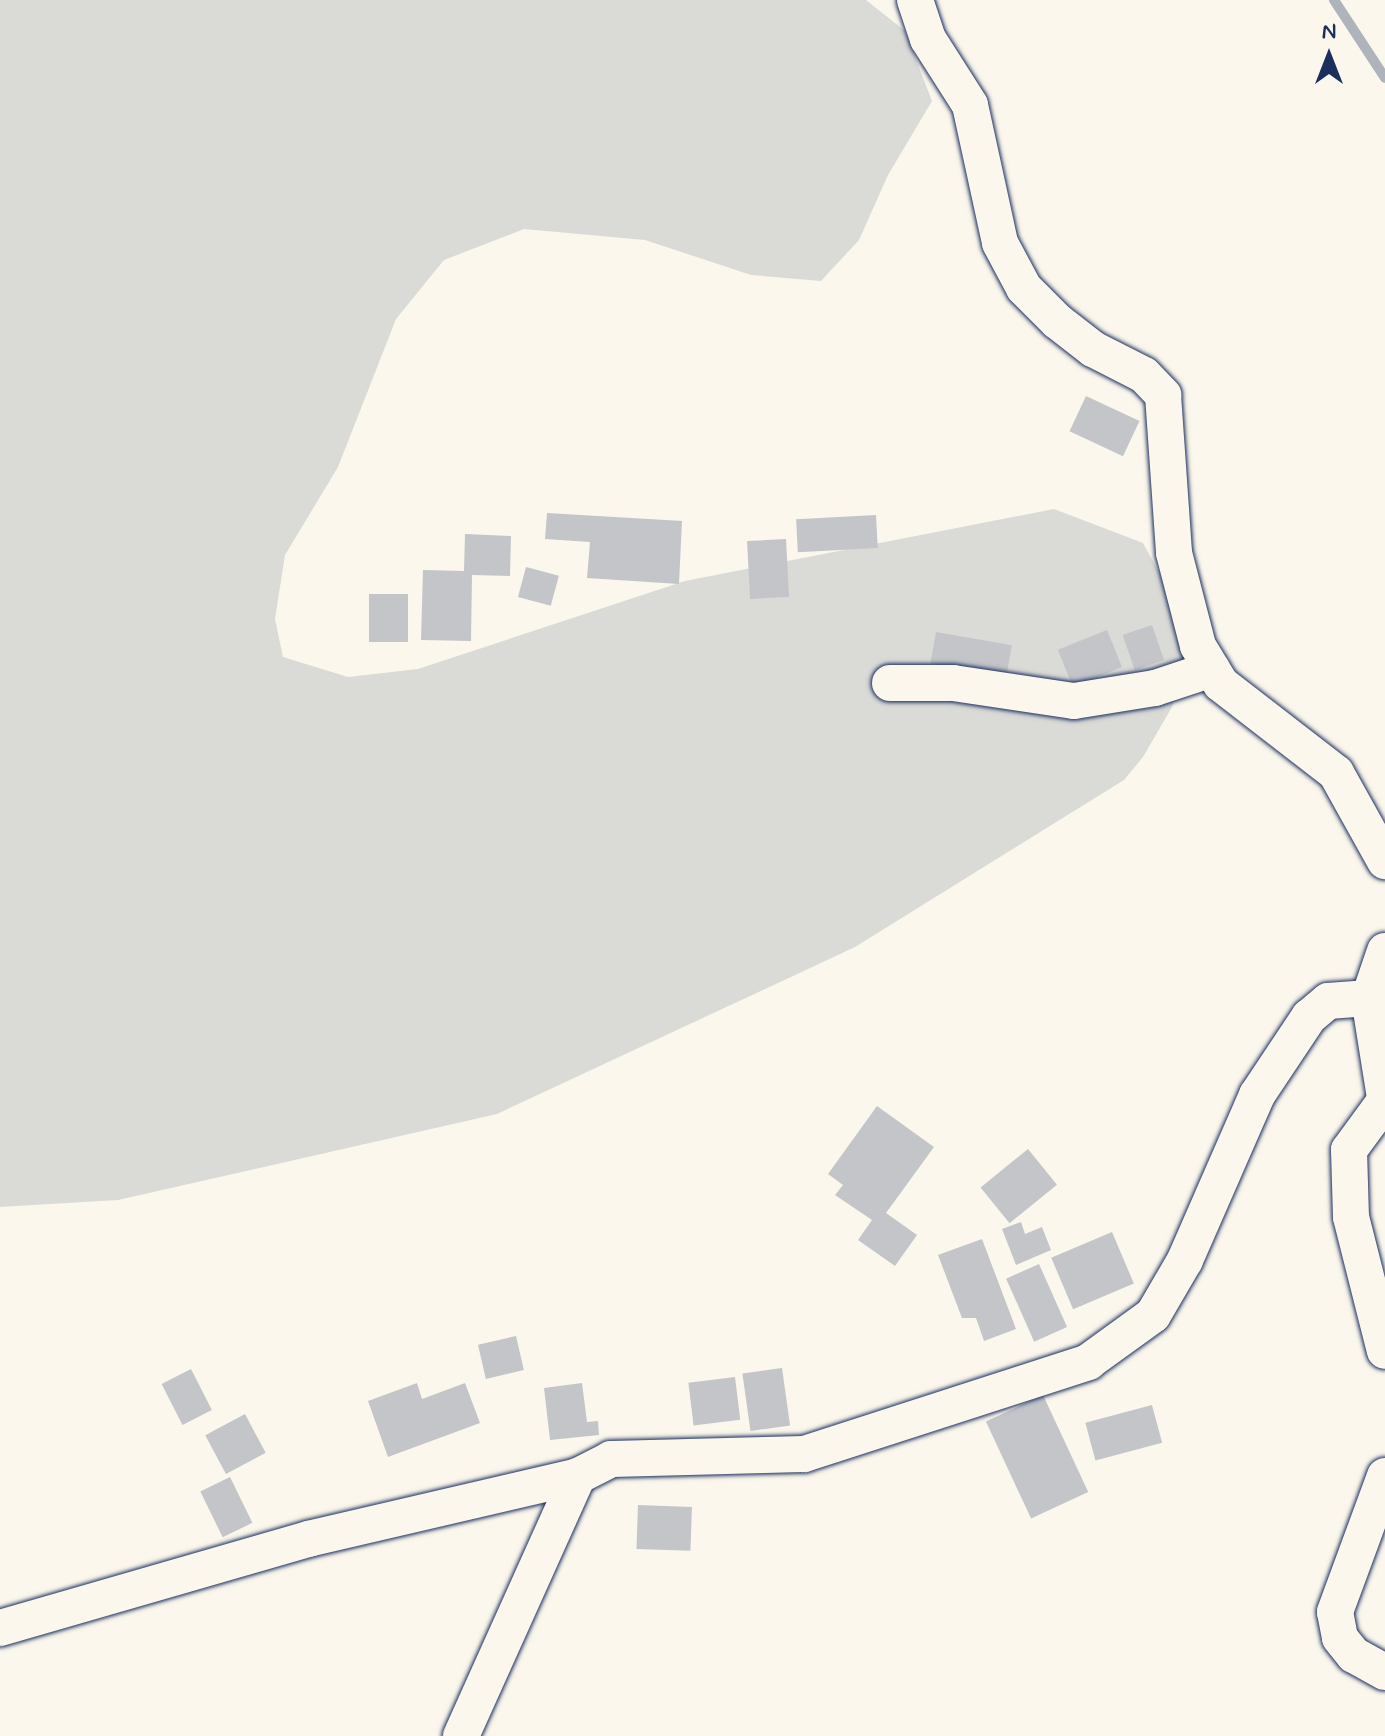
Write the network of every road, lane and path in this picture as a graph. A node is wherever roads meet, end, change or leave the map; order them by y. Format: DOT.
graph roads {
  1 [pos="915,0"];
  2 [pos="1212,669"];
  3 [pos="890,683"];
  4 [pos="1385,861"];
  5 [pos="1385,951"];
  6 [pos="1369,998"];
  7 [pos="1385,1100"];
  8 [pos="1385,1351"];
  9 [pos="578,1476"];
  10 [pos="1385,1476"];
  11 [pos="0,1628"];
  12 [pos="1385,1672"];
  13 [pos="461,1736"];
  1 -- 2 [label="street"];
  2 -- 3 [label="street"];
  2 -- 4 [label="street"];
  5 -- 6 [label="street"];
  6 -- 7 [label="street"];
  6 -- 9 [label="street"];
  7 -- 8 [label="street"];
  9 -- 11 [label="street"];
  9 -- 13 [label="street"];
  10 -- 12 [label="street"];
}
